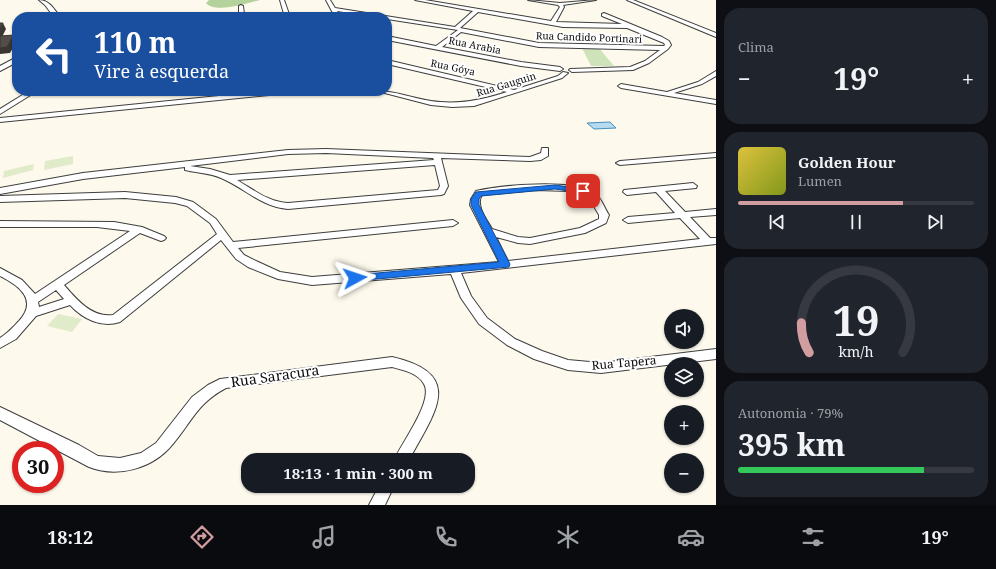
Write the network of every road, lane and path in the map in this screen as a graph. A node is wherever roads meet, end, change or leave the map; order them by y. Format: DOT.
graph roads {
  1 [pos="41,0"];
  2 [pos="282,0"];
  3 [pos="328,0"];
  4 [pos="418,0"];
  5 [pos="453,0"];
  6 [pos="530,0"];
  7 [pos="594,0"];
  8 [pos="629,0"];
  9 [pos="560,4"];
  10 [pos="446,5"];
  11 [pos="241,6"];
  12 [pos="50,10"];
  13 [pos="334,10"];
  14 [pos="477,10"];
  15 [pos="242,12"];
  16 [pos="286,12"];
  17 [pos="356,12"];
  18 [pos="604,16"];
  19 [pos="392,18"];
  20 [pos="553,23"];
  21 [pos="628,26"];
  22 [pos="457,30"];
  23 [pos="716,35"];
  24 [pos="392,39"];
  25 [pos="437,48"];
  26 [pos="666,48"];
  27 [pos="12,62"];
  28 [pos="392,63"];
  29 [pos="0,69"];
  30 [pos="562,71"];
  31 [pos="714,76"];
  32 [pos="621,86"];
  33 [pos="515,92"];
  34 [pos="668,93"];
  35 [pos="392,94"];
  36 [pos="26,96"];
  37 [pos="239,96"];
  38 [pos="716,102"];
  39 [pos="0,112"];
  40 [pos="0,120"];
  41 [pos="545,150"];
  42 [pos="716,155"];
  43 [pos="437,159"];
  44 [pos="620,163"];
  45 [pos="174,166"];
  46 [pos="228,178"];
  47 [pos="693,186"];
  48 [pos="658,189"];
  49 [pos="0,191"];
  50 [pos="627,192"];
  51 [pos="0,199"];
  52 [pos="716,212"];
  53 [pos="682,215"];
  54 [pos="628,220"];
  55 [pos="453,223"];
  56 [pos="0,224"];
  57 [pos="139,229"];
  58 [pos="490,232"];
  59 [pos="223,234"];
  60 [pos="161,238"];
  61 [pos="712,242"];
  62 [pos="230,246"];
  63 [pos="506,264"];
  64 [pos="455,270"];
  65 [pos="0,272"];
  66 [pos="58,285"];
  67 [pos="32,301"];
  68 [pos="71,301"];
  69 [pos="32,313"];
  70 [pos="0,343"];
  71 [pos="716,354"];
  72 [pos="0,413"];
  73 [pos="405,453"];
  74 [pos="383,493"];
  75 [pos="377,505"];
  1 -- 12 [label="street"];
  2 -- 16 [label="street"];
  3 -- 13 [label="street"];
  4 -- 10 [label="street"];
  5 -- 10 [label="street"];
  6 -- 9 [label="street"];
  7 -- 9 [label="street"];
  8 -- 23 [label="street"];
  9 -- 20 [label="street"];
  10 -- 14 [label="street"];
  11 -- 15 [label="street"];
  13 -- 17 [label="street, Rua Candido Portinari"];
  14 -- 20 [label="street"];
  14 -- 22 [label="street"];
  18 -- 21 [label="street"];
  19 -- 22 [label="street, Rua Candido Portinari"];
  20 -- 21 [label="street"];
  21 -- 26 [label="street"];
  22 -- 25 [label="street"];
  22 -- 26 [label="street, Rua Candido Portinari"];
  24 -- 25 [label="street, Rua Arabia"];
  25 -- 30 [label="street, Rua Arabia"];
  26 -- 30 [label="street"];
  27 -- 29 [label="street"];
  28 -- 33 [label="street, Rua Góya"];
  30 -- 33 [label="street, Rua Gauguin"];
  31 -- 34 [label="street"];
  32 -- 34 [label="street"];
  33 -- 35 [label="street, Rua Gauguin"];
  34 -- 38 [label="street"];
  36 -- 39 [label="street"];
  37 -- 40 [label="street"];
  41 -- 43 [label="street"];
  42 -- 44 [label="street"];
  43 -- 45 [label="street"];
  43 -- 46 [label="street"];
  43 -- 46 [label="street"];
  45 -- 46 [label="street"];
  45 -- 49 [label="street"];
  47 -- 48 [label="street"];
  48 -- 50 [label="street"];
  48 -- 53 [label="street"];
  51 -- 59 [label="street"];
  52 -- 53 [label="street"];
  53 -- 54 [label="street"];
  53 -- 61 [label="street"];
  55 -- 62 [label="street"];
  56 -- 57 [label="street"];
  57 -- 60 [label="street"];
  57 -- 66 [label="street"];
  58 -- 58 [label="street"];
  58 -- 63 [label="street"];
  59 -- 62 [label="street"];
  59 -- 68 [label="street"];
  61 -- 63 [label="street"];
  62 -- 64 [label="street"];
  63 -- 64 [label="street"];
  64 -- 71 [label="street, Rua Tapera"];
  65 -- 67 [label="street"];
  66 -- 67 [label="street"];
  66 -- 68 [label="street"];
  67 -- 69 [label="street"];
  68 -- 69 [label="street"];
  69 -- 70 [label="street"];
  72 -- 73 [label="street, Rua Saracura"];
  74 -- 75 [label="street"];
}
